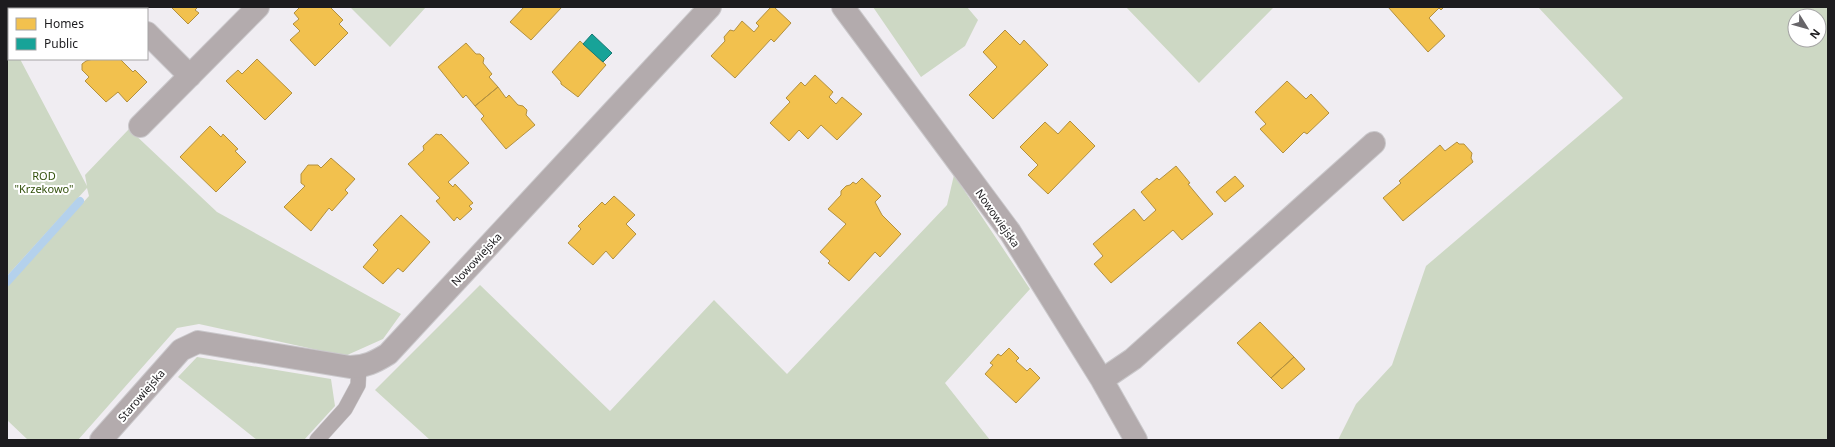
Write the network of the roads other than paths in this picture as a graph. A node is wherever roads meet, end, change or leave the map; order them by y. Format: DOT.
graph roads {
  1 [pos="258,7"];
  2 [pos="710,7"];
  3 [pos="843,7"];
  4 [pos="148,34"];
  5 [pos="190,76"];
  6 [pos="140,126"];
  7 [pos="1374,143"];
  8 [pos="181,350"];
  9 [pos="360,367"];
  10 [pos="1102,380"];
  11 [pos="102,440"];
  12 [pos="317,440"];
  13 [pos="1136,440"];
  1 -- 5 [label="street"];
  2 -- 9 [label="street, Nowowiejska"];
  3 -- 10 [label="street, Nowowiejska"];
  4 -- 5 [label="street"];
  5 -- 6 [label="street"];
  7 -- 10 [label="street"];
  8 -- 9 [label="street, Nowowiejska"];
  8 -- 11 [label="street, Starowiejska"];
  9 -- 12 [label="lane"];
  10 -- 13 [label="street, Nowowiejska"];
}
